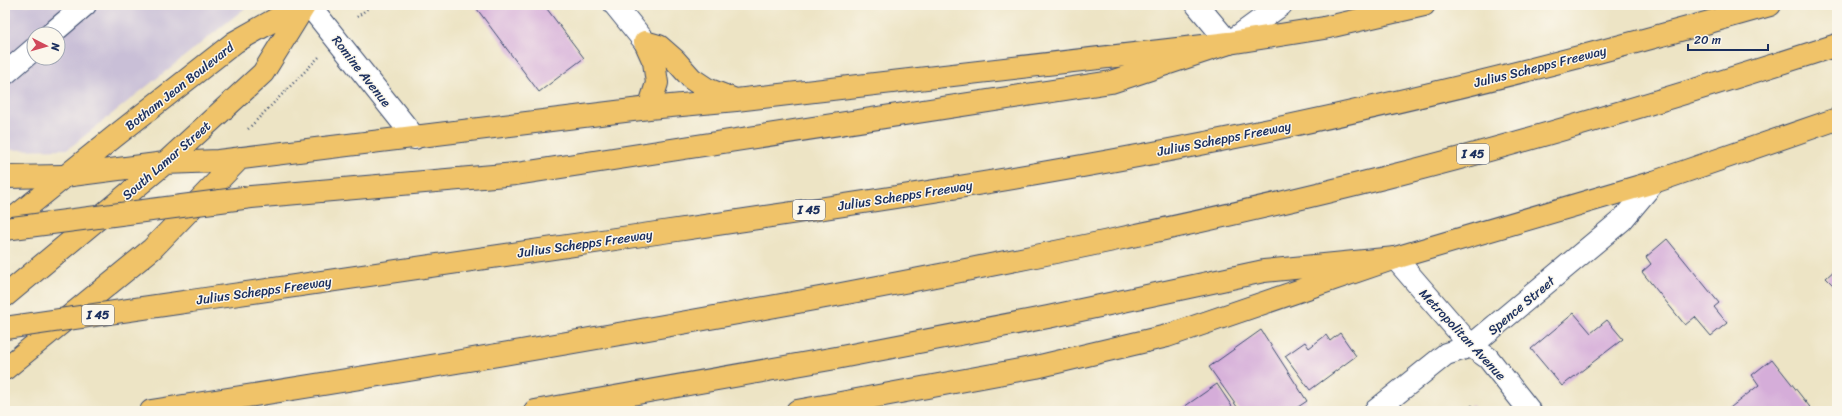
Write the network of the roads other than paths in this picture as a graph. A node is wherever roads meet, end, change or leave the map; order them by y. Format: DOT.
graph roads {
  1 [pos="85,5"];
  2 [pos="301,5"];
  3 [pos="305,5"];
  4 [pos="309,5"];
  5 [pos="615,5"];
  6 [pos="1197,5"];
  7 [pos="1281,5"];
  8 [pos="1424,5"];
  9 [pos="1770,5"];
  10 [pos="60,26"];
  11 [pos="645,42"];
  12 [pos="1229,43"];
  13 [pos="1837,45"];
  14 [pos="26,56"];
  15 [pos="5,74"];
  16 [pos="736,100"];
  17 [pos="649,108"];
  18 [pos="1837,120"];
  19 [pos="415,138"];
  20 [pos="240,158"];
  21 [pos="165,163"];
  22 [pos="64,176"];
  23 [pos="5,177"];
  24 [pos="1654,182"];
  25 [pos="5,225"];
  26 [pos="5,229"];
  27 [pos="1394,258"];
  28 [pos="5,296"];
  29 [pos="5,328"];
  30 [pos="1470,346"];
  31 [pos="5,369"];
  32 [pos="808,410"];
  33 [pos="151,411"];
  34 [pos="535,411"];
  35 [pos="1374,411"];
  36 [pos="1530,411"];
  1 -- 10 [label="street"];
  2 -- 22 [label="main road, Botham Jean Boulevard"];
  3 -- 21 [label="main road, South Lamar Street"];
  4 -- 19 [label="street, Romine Avenue"];
  5 -- 11 [label="street"];
  6 -- 12 [label="street"];
  7 -- 12 [label="street"];
  8 -- 12 [label="main road"];
  9 -- 29 [label="main road, Julius Schepps Freeway / I 45, bridge"];
  11 -- 16 [label="main road"];
  11 -- 17 [label="main road"];
  12 -- 16 [label="main road"];
  12 -- 26 [label="main road, bridge"];
  13 -- 33 [label="main road, I 45"];
  14 -- 15 [label="street"];
  16 -- 17 [label="main road"];
  17 -- 19 [label="main road"];
  18 -- 24 [label="main road"];
  19 -- 20 [label="main road"];
  20 -- 21 [label="main road"];
  20 -- 31 [label="main road"];
  21 -- 22 [label="main road"];
  21 -- 28 [label="main road, South Lamar Street"];
  22 -- 23 [label="main road"];
  22 -- 25 [label="main road"];
  24 -- 27 [label="main road"];
  24 -- 30 [label="street, Spence Street"];
  27 -- 30 [label="street, Metropolitan Avenue"];
  27 -- 32 [label="main road"];
  27 -- 34 [label="main road"];
  30 -- 35 [label="street, Spence Street"];
  30 -- 36 [label="street, Metropolitan Avenue"];
}
